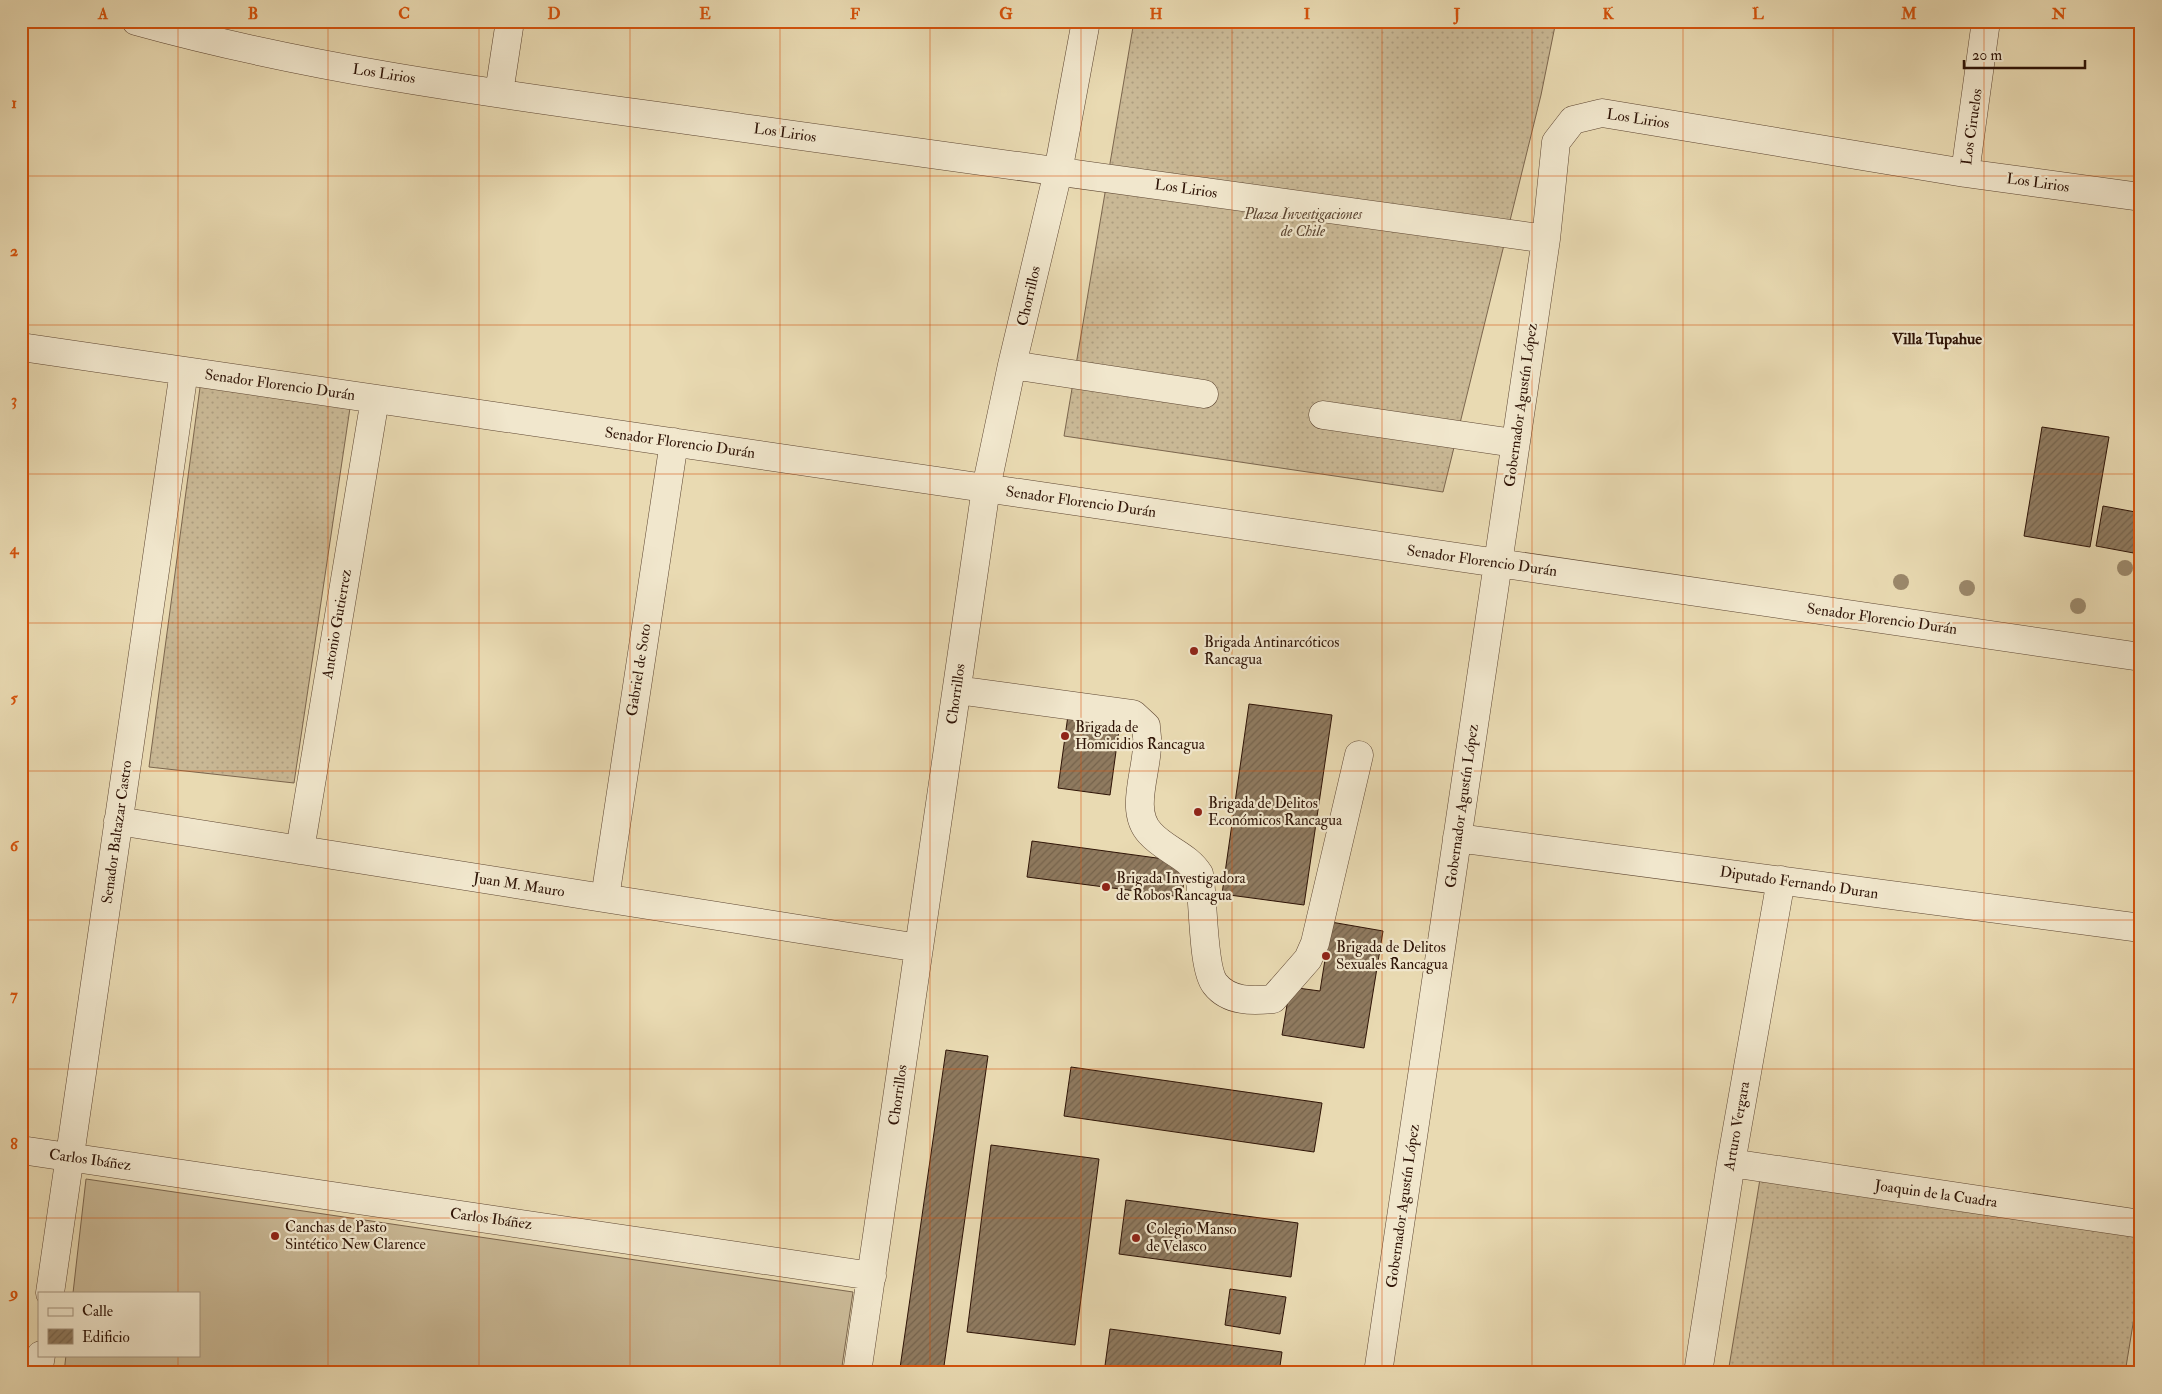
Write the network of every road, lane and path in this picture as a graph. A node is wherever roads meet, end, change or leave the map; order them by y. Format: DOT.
graph roads {
  1 [pos="136,21"];
  2 [pos="510,21"];
  3 [pos="1086,21"];
  4 [pos="1986,21"];
  5 [pos="206,31"];
  6 [pos="499,93"];
  7 [pos="1058,172"];
  8 [pos="1965,173"];
  9 [pos="2141,197"];
  10 [pos="1546,239"];
  11 [pos="21,347"];
  12 [pos="1012,365"];
  13 [pos="184,371"];
  14 [pos="1204,394"];
  15 [pos="375,398"];
  16 [pos="1323,415"];
  17 [pos="674,442"];
  18 [pos="1514,443"];
  19 [pos="986,488"];
  20 [pos="1498,563"];
  21 [pos="2141,657"];
  22 [pos="957,690"];
  23 [pos="1360,755"];
  24 [pos="118,821"];
  25 [pos="1457,838"];
  26 [pos="300,850"];
  27 [pos="1781,880"];
  28 [pos="605,898"];
  29 [pos="2141,928"];
  30 [pos="919,948"];
  31 [pos="21,1150"];
  32 [pos="69,1157"];
  33 [pos="1730,1163"];
  34 [pos="2141,1224"];
  35 [pos="872,1276"];
  36 [pos="50,1292"];
  37 [pos="41,1356"];
  38 [pos="38,1373"];
  39 [pos="857,1373"];
  40 [pos="1378,1373"];
  41 [pos="1698,1373"];
  1 -- 5 [label="street, Los Lirios"];
  2 -- 6 [label="street"];
  3 -- 7 [label="street, Chorrillos"];
  4 -- 8 [label="street, Los Ciruelos"];
  5 -- 6 [label="street, Los Lirios"];
  6 -- 7 [label="street, Los Lirios"];
  7 -- 10 [label="street, Los Lirios"];
  7 -- 12 [label="street, Chorrillos"];
  8 -- 9 [label="street, Los Lirios"];
  8 -- 10 [label="street, Los Lirios"];
  10 -- 18 [label="street, Gobernador Agustín López"];
  11 -- 13 [label="street, Senador Florencio Durán"];
  12 -- 14 [label="street"];
  12 -- 19 [label="street, Chorrillos"];
  13 -- 15 [label="street, Senador Florencio Durán"];
  13 -- 24 [label="street, Senador Baltazar Castro"];
  15 -- 17 [label="street, Senador Florencio Durán"];
  15 -- 26 [label="street, Antonio Gutierrez"];
  16 -- 18 [label="street"];
  17 -- 19 [label="street, Senador Florencio Durán"];
  17 -- 28 [label="street, Gabriel de Soto"];
  18 -- 20 [label="street, Gobernador Agustín López"];
  19 -- 20 [label="street, Senador Florencio Durán"];
  19 -- 22 [label="street, Chorrillos"];
  20 -- 21 [label="street, Senador Florencio Durán"];
  20 -- 25 [label="street, Gobernador Agustín López"];
  22 -- 23 [label="street"];
  22 -- 30 [label="street, Chorrillos"];
  24 -- 26 [label="street, Juan M. Mauro"];
  24 -- 32 [label="street, Senador Baltazar Castro"];
  25 -- 27 [label="street, Diputado Fernando Duran"];
  25 -- 40 [label="street, Gobernador Agustín López"];
  26 -- 28 [label="street, Juan M. Mauro"];
  27 -- 29 [label="street, Diputado Fernando Duran"];
  27 -- 33 [label="street, Arturo Vergara"];
  28 -- 30 [label="street, Juan M. Mauro"];
  30 -- 35 [label="street, Chorrillos"];
  31 -- 32 [label="street, Carlos Ibáñez"];
  32 -- 35 [label="street, Carlos Ibáñez"];
  32 -- 36 [label="street, Senador Baltazar Castro"];
  33 -- 34 [label="street, Joaquin de la Cuadra"];
  33 -- 41 [label="street, Arturo Vergara"];
  35 -- 39 [label="street, Chorrillos"];
  37 -- 38 [label="street"];
}
